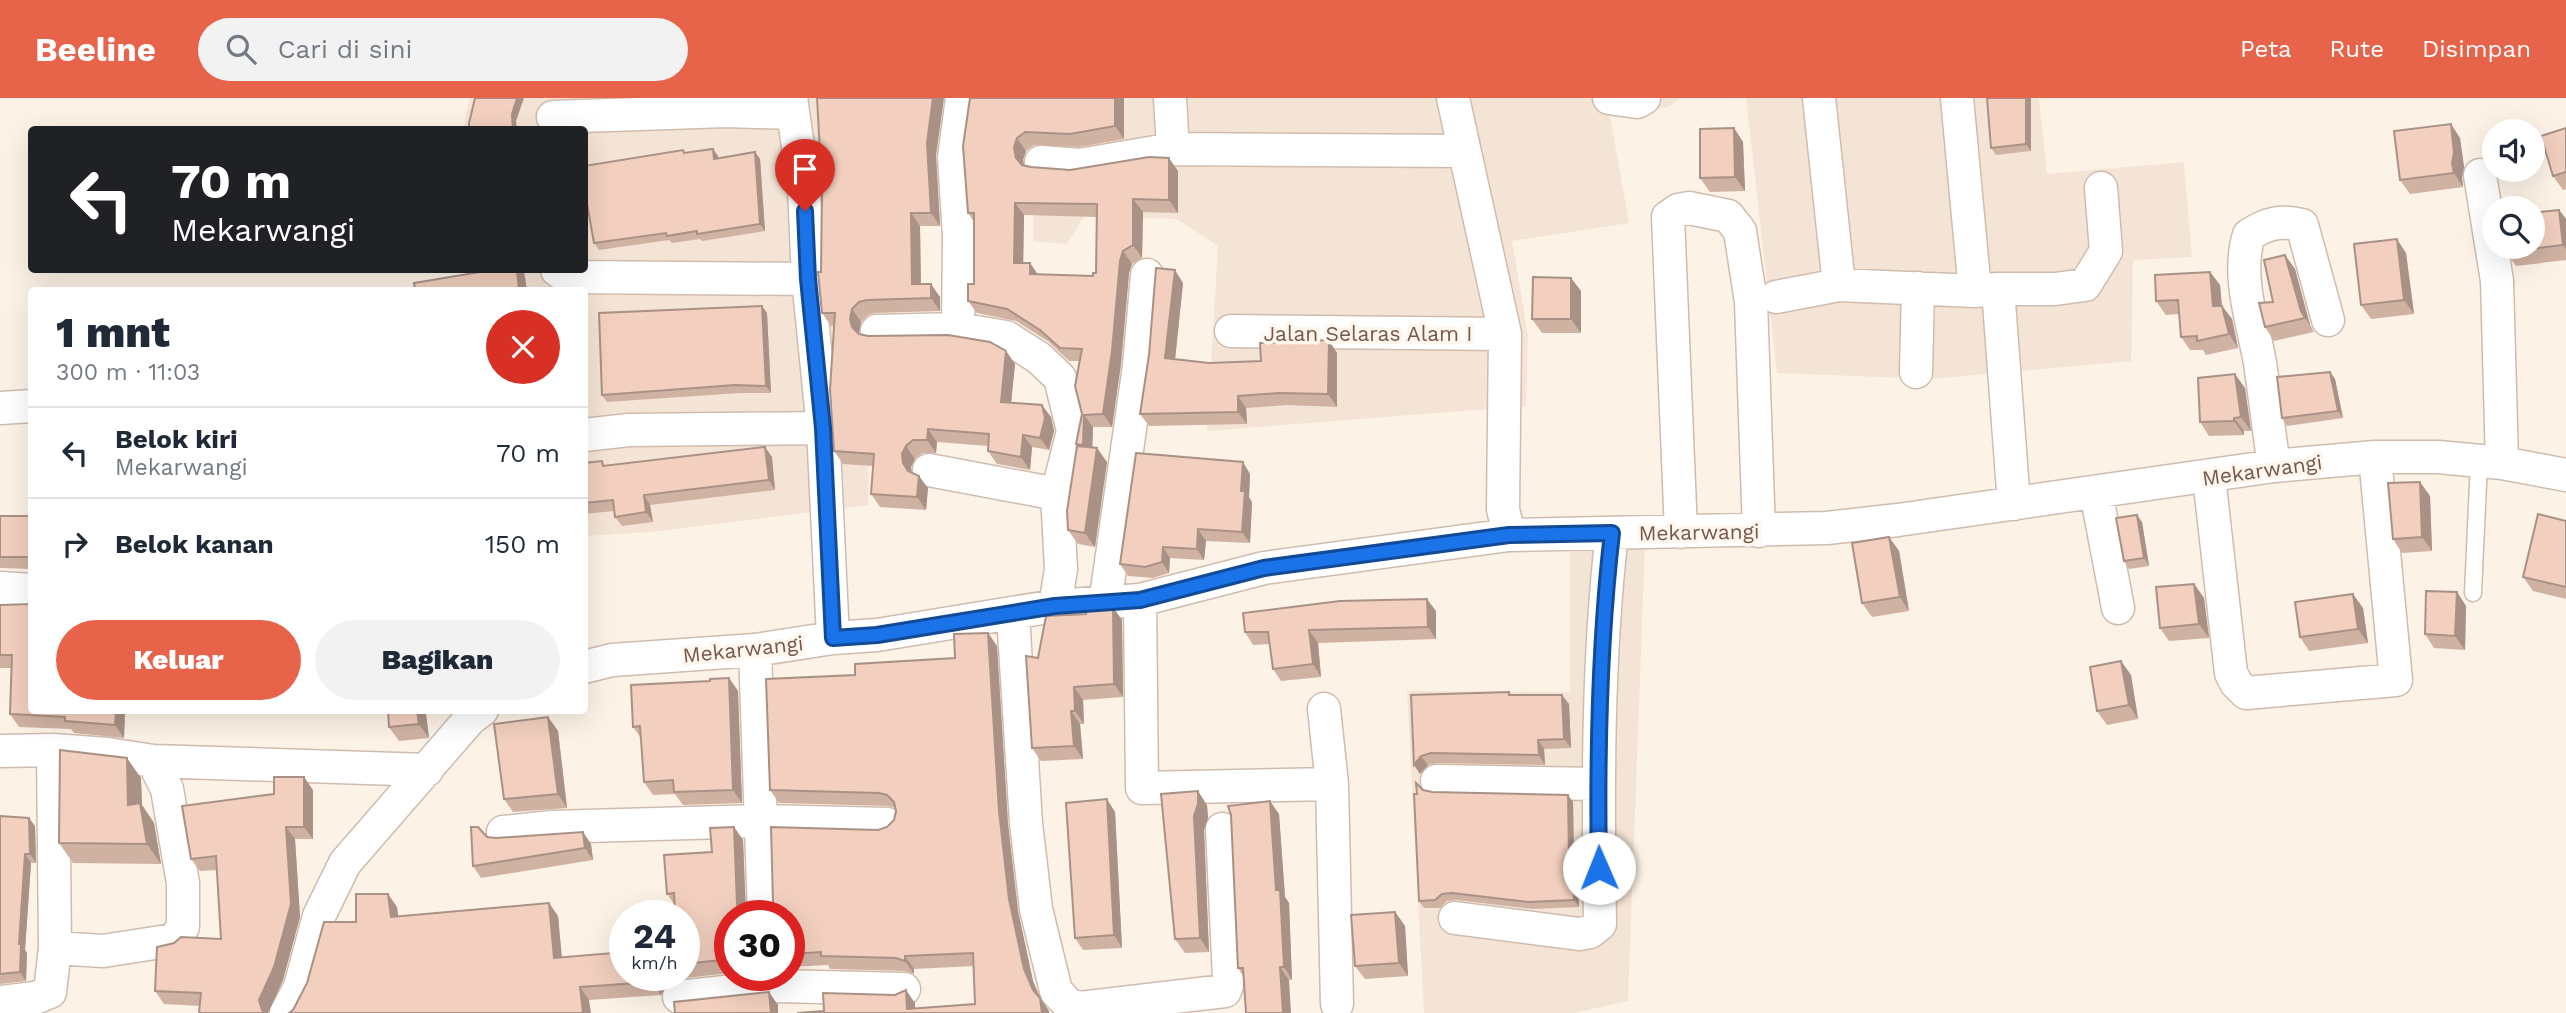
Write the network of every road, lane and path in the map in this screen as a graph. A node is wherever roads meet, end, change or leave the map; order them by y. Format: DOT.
graph roads {
  1 [pos="962,98"];
  2 [pos="1170,98"];
  3 [pos="1453,98"];
  4 [pos="1609,98"];
  5 [pos="1644,98"];
  6 [pos="1819,98"];
  7 [pos="1957,98"];
  8 [pos="792,106"];
  9 [pos="554,115"];
  10 [pos="1173,149"];
  11 [pos="1464,151"];
  12 [pos="1041,162"];
  13 [pos="2480,175"];
  14 [pos="2101,188"];
  15 [pos="561,273"];
  16 [pos="1147,275"];
  17 [pos="808,279"];
  18 [pos="1839,285"];
  19 [pos="1918,288"];
  20 [pos="1986,290"];
  21 [pos="1776,298"];
  22 [pos="2328,320"];
  23 [pos="958,329"];
  24 [pos="877,331"];
  25 [pos="1231,331"];
  26 [pos="1505,334"];
  27 [pos="1916,372"];
  28 [pos="28,406"];
  29 [pos="0,408"];
  30 [pos="823,428"];
  31 [pos="588,435"];
  32 [pos="2375,457"];
  33 [pos="2490,463"];
  34 [pos="2274,466"];
  35 [pos="929,470"];
  36 [pos="2566,475"];
  37 [pos="2209,477"];
  38 [pos="2096,492"];
  39 [pos="1058,494"];
  40 [pos="2014,504"];
  41 [pos="1759,531"];
  42 [pos="1681,532"];
  43 [pos="1612,533"];
  44 [pos="1509,535"];
  45 [pos="0,588"];
  46 [pos="28,590"];
  47 [pos="2473,593"];
  48 [pos="1140,600"];
  49 [pos="1105,604"];
  50 [pos="1055,606"];
  51 [pos="2118,608"];
  52 [pos="1013,615"];
  53 [pos="833,638"];
  54 [pos="755,650"];
  55 [pos="588,666"];
  56 [pos="1324,709"];
  57 [pos="472,714"];
  58 [pos="53,750"];
  59 [pos="0,751"];
  60 [pos="153,761"];
  61 [pos="427,770"];
  62 [pos="1437,781"];
  63 [pos="1332,784"];
  64 [pos="1597,784"];
  65 [pos="760,821"];
  66 [pos="887,824"];
  67 [pos="1222,829"];
  68 [pos="503,832"];
  69 [pos="763,900"];
  70 [pos="1455,918"];
  71 [pos="55,948"];
  72 [pos="904,989"];
  73 [pos="779,991"];
  74 [pos="805,991"];
  75 [pos="679,997"];
  76 [pos="0,1002"];
  77 [pos="1337,1004"];
  78 [pos="1080,1011"];
  79 [pos="286,1013"];
  1 -- 23 [label="street"];
  2 -- 10 [label="street"];
  3 -- 11 [label="street"];
  4 -- 5 [label="street"];
  6 -- 18 [label="street"];
  7 -- 20 [label="street"];
  8 -- 9 [label="street"];
  8 -- 17 [label="street"];
  10 -- 11 [label="street"];
  10 -- 12 [label="street"];
  11 -- 26 [label="street"];
  13 -- 33 [label="street"];
  14 -- 20 [label="street"];
  15 -- 17 [label="street"];
  16 -- 49 [label="street"];
  17 -- 30 [label="street"];
  18 -- 19 [label="street"];
  18 -- 21 [label="street"];
  19 -- 20 [label="street"];
  19 -- 27 [label="street"];
  20 -- 40 [label="street"];
  22 -- 34 [label="street"];
  23 -- 24 [label="street"];
  23 -- 39 [label="street"];
  25 -- 26 [label="street, Jalan Selaras Alam I"];
  26 -- 44 [label="street"];
  28 -- 29 [label="street"];
  30 -- 31 [label="street"];
  30 -- 53 [label="street"];
  32 -- 33 [label="street, Mekarwangi"];
  32 -- 34 [label="street, Mekarwangi"];
  32 -- 37 [label="street"];
  33 -- 36 [label="street, Mekarwangi"];
  33 -- 47 [label="lane"];
  34 -- 37 [label="street, Mekarwangi"];
  35 -- 39 [label="street"];
  37 -- 38 [label="street, Mekarwangi"];
  38 -- 40 [label="street, Mekarwangi"];
  38 -- 51 [label="street"];
  39 -- 50 [label="street"];
  40 -- 41 [label="street, Mekarwangi"];
  41 -- 42 [label="street, Mekarwangi"];
  41 -- 42 [label="street"];
  42 -- 43 [label="street, Mekarwangi"];
  43 -- 44 [label="street, Mekarwangi"];
  43 -- 64 [label="street"];
  44 -- 48 [label="street, Mekarwangi"];
  45 -- 46 [label="street"];
  48 -- 49 [label="street, Mekarwangi"];
  48 -- 63 [label="street"];
  49 -- 50 [label="street, Mekarwangi"];
  50 -- 52 [label="street, Mekarwangi"];
  52 -- 53 [label="street, Mekarwangi"];
  52 -- 78 [label="street"];
  53 -- 54 [label="street, Mekarwangi"];
  54 -- 55 [label="street, Mekarwangi"];
  54 -- 65 [label="street"];
  56 -- 63 [label="street"];
  57 -- 61 [label="street"];
  58 -- 59 [label="street"];
  58 -- 60 [label="street"];
  58 -- 71 [label="street"];
  60 -- 61 [label="street"];
  60 -- 71 [label="street"];
  61 -- 79 [label="street"];
  62 -- 64 [label="street"];
  63 -- 77 [label="street"];
  64 -- 70 [label="street"];
  65 -- 66 [label="street"];
  65 -- 68 [label="street"];
  65 -- 69 [label="street"];
  67 -- 78 [label="street"];
  71 -- 76 [label="street"];
  72 -- 74 [label="street"];
  73 -- 75 [label="street"];
}
